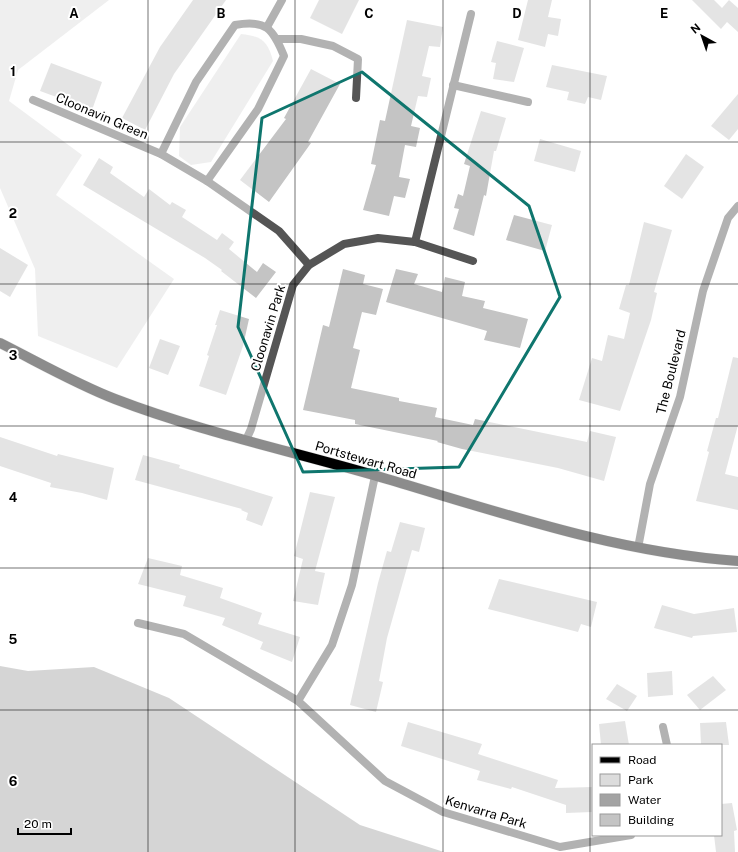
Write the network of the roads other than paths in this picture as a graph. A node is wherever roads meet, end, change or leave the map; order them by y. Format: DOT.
graph roads {
  1 [pos="282,0"];
  2 [pos="471,14"];
  3 [pos="266,27"];
  4 [pos="277,39"];
  5 [pos="453,85"];
  6 [pos="356,98"];
  7 [pos="33,100"];
  8 [pos="528,102"];
  9 [pos="161,154"];
  10 [pos="207,180"];
  11 [pos="738,206"];
  12 [pos="415,242"];
  13 [pos="473,261"];
  14 [pos="309,265"];
  15 [pos="0,343"];
  16 [pos="246,440"];
  17 [pos="375,476"];
  18 [pos="638,548"];
  19 [pos="738,561"];
  20 [pos="138,623"];
  21 [pos="298,701"];
  22 [pos="663,728"];
  23 [pos="666,744"];
  24 [pos="625,836"];
  1 -- 3 [label="street"];
  2 -- 5 [label="street"];
  3 -- 4 [label="street"];
  3 -- 9 [label="street"];
  4 -- 6 [label="street"];
  4 -- 10 [label="street"];
  5 -- 8 [label="street"];
  5 -- 12 [label="street"];
  7 -- 9 [label="street, Cloonavin Green"];
  9 -- 10 [label="street, Cloonavin Green"];
  10 -- 14 [label="street, Cloonavin Green"];
  11 -- 18 [label="street, The Boulevard"];
  12 -- 13 [label="street, Cloonavin Park"];
  12 -- 14 [label="street, Cloonavin Park"];
  14 -- 16 [label="street, Cloonavin Park"];
  15 -- 16 [label="main road, Portstewart Road"];
  16 -- 17 [label="main road, Portstewart Road"];
  17 -- 18 [label="main road, Portstewart Road"];
  17 -- 21 [label="street"];
  18 -- 19 [label="main road, Portstewart Road"];
  20 -- 21 [label="street, Kenvarra Park"];
  21 -- 24 [label="street, Kenvarra Park"];
  22 -- 23 [label="street"];
}
